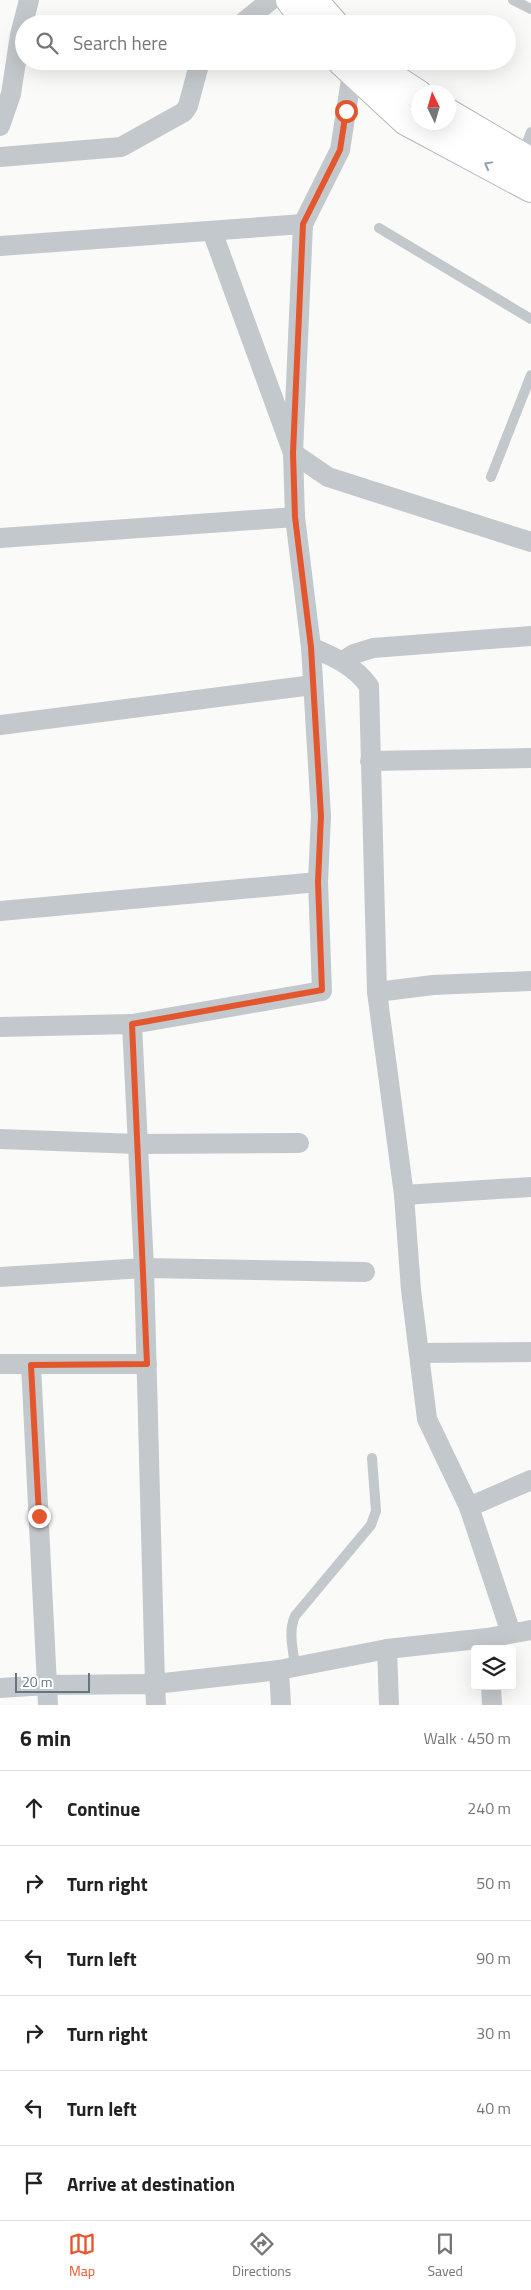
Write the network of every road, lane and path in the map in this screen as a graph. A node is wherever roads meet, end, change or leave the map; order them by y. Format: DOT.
graph roads {
  1 [pos="29,0"];
  2 [pos="271,0"];
  3 [pos="290,0"];
  4 [pos="313,0"];
  5 [pos="513,0"];
  6 [pos="531,9"];
  7 [pos="25,15"];
  8 [pos="252,15"];
  9 [pos="301,15"];
  10 [pos="326,15"];
  11 [pos="15,70"];
  12 [pos="198,70"];
  13 [pos="355,70"];
  14 [pos="361,70"];
  15 [pos="368,70"];
  16 [pos="411,91"];
  17 [pos="456,117"];
  18 [pos="0,126"];
  19 [pos="528,150"];
  20 [pos="0,157"];
  21 [pos="531,188"];
  22 [pos="303,224"];
  23 [pos="379,228"];
  24 [pos="212,231"];
  25 [pos="0,246"];
  26 [pos="531,319"];
  27 [pos="531,375"];
  28 [pos="293,453"];
  29 [pos="491,477"];
  30 [pos="295,517"];
  31 [pos="0,538"];
  32 [pos="531,542"];
  33 [pos="531,636"];
  34 [pos="311,647"];
  35 [pos="343,661"];
  36 [pos="313,685"];
  37 [pos="0,725"];
  38 [pos="531,758"];
  39 [pos="370,761"];
  40 [pos="318,882"];
  41 [pos="0,911"];
  42 [pos="531,981"];
  43 [pos="377,992"];
  44 [pos="132,1024"];
  45 [pos="0,1027"];
  46 [pos="0,1139"];
  47 [pos="299,1143"];
  48 [pos="137,1144"];
  49 [pos="531,1187"];
  50 [pos="404,1195"];
  51 [pos="144,1268"];
  52 [pos="366,1272"];
  53 [pos="0,1277"];
  54 [pos="531,1352"];
  55 [pos="419,1353"];
  56 [pos="0,1364"];
  57 [pos="147,1364"];
  58 [pos="31,1365"];
  59 [pos="372,1458"];
  60 [pos="531,1480"];
  61 [pos="469,1507"];
  62 [pos="531,1630"];
  63 [pos="511,1633"];
  64 [pos="488,1643"];
  65 [pos="387,1648"];
  66 [pos="287,1668"];
  67 [pos="155,1684"];
  68 [pos="0,1688"];
  69 [pos="490,1690"];
  70 [pos="48,1695"];
  71 [pos="156,1705"];
  72 [pos="280,1705"];
  73 [pos="389,1705"];
  74 [pos="492,1705"];
  1 -- 7 [label="street"];
  2 -- 8 [label="street"];
  3 -- 9 [label="main road"];
  4 -- 10 [label="main road"];
  5 -- 6 [label="lane"];
  11 -- 18 [label="street"];
  12 -- 20 [label="street"];
  13 -- 22 [label="street"];
  21 -- 14 [label="main road, one-way"];
  15 -- 16 [label="main road"];
  17 -- 19 [label="main road"];
  22 -- 24 [label="street"];
  22 -- 28 [label="street"];
  23 -- 26 [label="lane"];
  24 -- 25 [label="street"];
  24 -- 28 [label="street"];
  27 -- 29 [label="lane"];
  28 -- 30 [label="street"];
  28 -- 32 [label="street"];
  30 -- 31 [label="street"];
  30 -- 34 [label="street"];
  33 -- 35 [label="street"];
  34 -- 35 [label="street"];
  34 -- 36 [label="street"];
  35 -- 39 [label="street"];
  36 -- 37 [label="street"];
  36 -- 40 [label="street"];
  38 -- 39 [label="street"];
  39 -- 43 [label="street"];
  40 -- 41 [label="street"];
  40 -- 44 [label="street"];
  42 -- 43 [label="street"];
  43 -- 50 [label="street"];
  44 -- 45 [label="street"];
  44 -- 48 [label="street"];
  46 -- 48 [label="street"];
  47 -- 48 [label="street"];
  48 -- 51 [label="street"];
  49 -- 50 [label="street"];
  50 -- 55 [label="street"];
  51 -- 52 [label="street"];
  51 -- 53 [label="street"];
  51 -- 57 [label="street"];
  54 -- 55 [label="street"];
  55 -- 61 [label="street"];
  56 -- 58 [label="street"];
  57 -- 58 [label="street"];
  57 -- 67 [label="street"];
  58 -- 70 [label="street"];
  59 -- 66 [label="lane"];
  60 -- 61 [label="street"];
  61 -- 63 [label="street"];
  62 -- 63 [label="street"];
  63 -- 64 [label="street"];
  64 -- 65 [label="street"];
  65 -- 66 [label="street"];
  65 -- 73 [label="street"];
  66 -- 67 [label="street"];
  66 -- 72 [label="street"];
  67 -- 70 [label="street"];
  67 -- 71 [label="street"];
  68 -- 70 [label="street"];
  69 -- 74 [label="street"];
}
